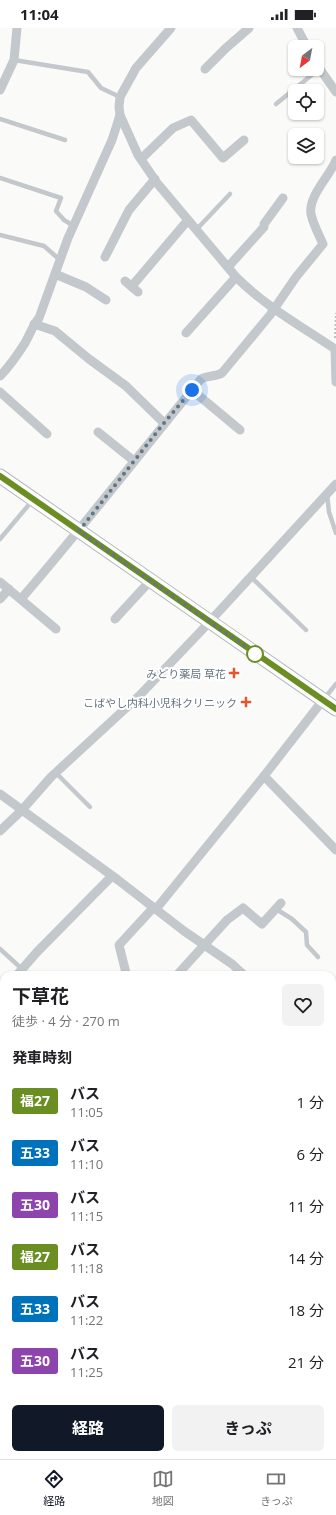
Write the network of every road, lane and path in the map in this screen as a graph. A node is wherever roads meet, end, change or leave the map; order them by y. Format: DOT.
graph roads {
  1 [pos="17,28"];
  2 [pos="171,28"];
  3 [pos="249,28"];
  4 [pos="297,28"];
  5 [pos="303,40"];
  6 [pos="14,60"];
  7 [pos="205,69"];
  8 [pos="324,75"];
  9 [pos="308,76"];
  10 [pos="0,90"];
  11 [pos="336,92"];
  12 [pos="120,97"];
  13 [pos="276,104"];
  14 [pos="120,115"];
  15 [pos="0,119"];
  16 [pos="65,140"];
  17 [pos="244,140"];
  18 [pos="141,159"];
  19 [pos="336,160"];
  20 [pos="0,178"];
  21 [pos="155,179"];
  22 [pos="230,194"];
  23 [pos="283,198"];
  24 [pos="188,220"];
  25 [pos="74,226"];
  26 [pos="196,230"];
  27 [pos="0,235"];
  28 [pos="104,257"];
  29 [pos="60,260"];
  30 [pos="228,267"];
  31 [pos="55,274"];
  32 [pos="236,277"];
  33 [pos="132,286"];
  34 [pos="106,300"];
  35 [pos="274,309"];
  36 [pos="336,313"];
  37 [pos="34,324"];
  38 [pos="186,333"];
  39 [pos="335,349"];
  40 [pos="336,373"];
  41 [pos="0,376"];
  42 [pos="336,382"];
  43 [pos="192,390"];
  44 [pos="0,392"];
  45 [pos="164,423"];
  46 [pos="240,430"];
  47 [pos="98,432"];
  48 [pos="47,434"];
  49 [pos="134,461"];
  50 [pos="0,476"];
  51 [pos="336,484"];
  52 [pos="327,493"];
  53 [pos="33,499"];
  54 [pos="79,531"];
  55 [pos="336,533"];
  56 [pos="0,539"];
  57 [pos="251,577"];
  58 [pos="150,581"];
  59 [pos="0,582"];
  60 [pos="9,589"];
  61 [pos="0,599"];
  62 [pos="21,599"];
  63 [pos="115,620"];
  64 [pos="209,622"];
  65 [pos="56,629"];
  66 [pos="306,630"];
  67 [pos="336,684"];
  68 [pos="323,700"];
  69 [pos="336,709"];
  70 [pos="56,773"];
  71 [pos="264,776"];
  72 [pos="0,794"];
  73 [pos="90,807"];
  74 [pos="22,810"];
  75 [pos="0,831"];
  76 [pos="336,850"];
  77 [pos="112,876"];
  78 [pos="279,906"];
  79 [pos="155,908"];
  80 [pos="205,944"];
  81 [pos="0,949"];
  82 [pos="318,957"];
  83 [pos="18,971"];
  84 [pos="20,971"];
  85 [pos="126,971"];
  86 [pos="181,971"];
  87 [pos="240,971"];
  1 -- 6 [label="street"];
  2 -- 12 [label="street"];
  3 -- 7 [label="street"];
  4 -- 5 [label="street"];
  6 -- 10 [label="street"];
  6 -- 12 [label="lane"];
  8 -- 11 [label="street"];
  9 -- 13 [label="lane"];
  12 -- 14 [label="street"];
  14 -- 18 [label="street"];
  14 -- 25 [label="street"];
  15 -- 16 [label="lane"];
  17 -- 18 [label="street"];
  18 -- 21 [label="street"];
  19 -- 35 [label="street"];
  20 -- 25 [label="lane"];
  21 -- 24 [label="street"];
  21 -- 28 [label="street"];
  22 -- 26 [label="lane"];
  23 -- 30 [label="street"];
  24 -- 26 [label="street"];
  24 -- 33 [label="street"];
  25 -- 29 [label="street"];
  26 -- 30 [label="street"];
  27 -- 29 [label="lane"];
  29 -- 31 [label="street"];
  30 -- 32 [label="street"];
  31 -- 34 [label="street"];
  31 -- 37 [label="street"];
  32 -- 35 [label="street"];
  32 -- 38 [label="street"];
  35 -- 39 [label="street"];
  35 -- 43 [label="street"];
  36 -- 39 [label="path"];
  37 -- 41 [label="street"];
  37 -- 45 [label="street"];
  39 -- 40 [label="street"];
  40 -- 42 [label="street"];
  43 -- 45 [label="street"];
  43 -- 46 [label="street"];
  44 -- 48 [label="street"];
  45 -- 49 [label="street"];
  47 -- 49 [label="street"];
  49 -- 54 [label="street"];
  50 -- 53 [label="main road"];
  51 -- 52 [label="street"];
  52 -- 55 [label="lane"];
  52 -- 57 [label="street"];
  53 -- 54 [label="main road"];
  53 -- 56 [label="lane"];
  54 -- 58 [label="main road"];
  54 -- 62 [label="street"];
  57 -- 64 [label="street"];
  57 -- 66 [label="lane"];
  58 -- 63 [label="street"];
  58 -- 64 [label="main road"];
  59 -- 60 [label="street"];
  60 -- 61 [label="street"];
  60 -- 62 [label="street"];
  62 -- 65 [label="street"];
  64 -- 68 [label="main road"];
  64 -- 70 [label="street"];
  67 -- 68 [label="lane"];
  68 -- 69 [label="main road"];
  68 -- 71 [label="street"];
  70 -- 73 [label="lane"];
  70 -- 74 [label="street"];
  71 -- 76 [label="street"];
  71 -- 79 [label="street"];
  72 -- 74 [label="street"];
  74 -- 75 [label="street"];
  74 -- 77 [label="street"];
  77 -- 79 [label="street"];
  77 -- 84 [label="street"];
  78 -- 80 [label="street"];
  78 -- 82 [label="lane"];
  79 -- 80 [label="street"];
  79 -- 85 [label="street"];
  80 -- 86 [label="street"];
  80 -- 87 [label="street"];
  81 -- 83 [label="lane"];
}
